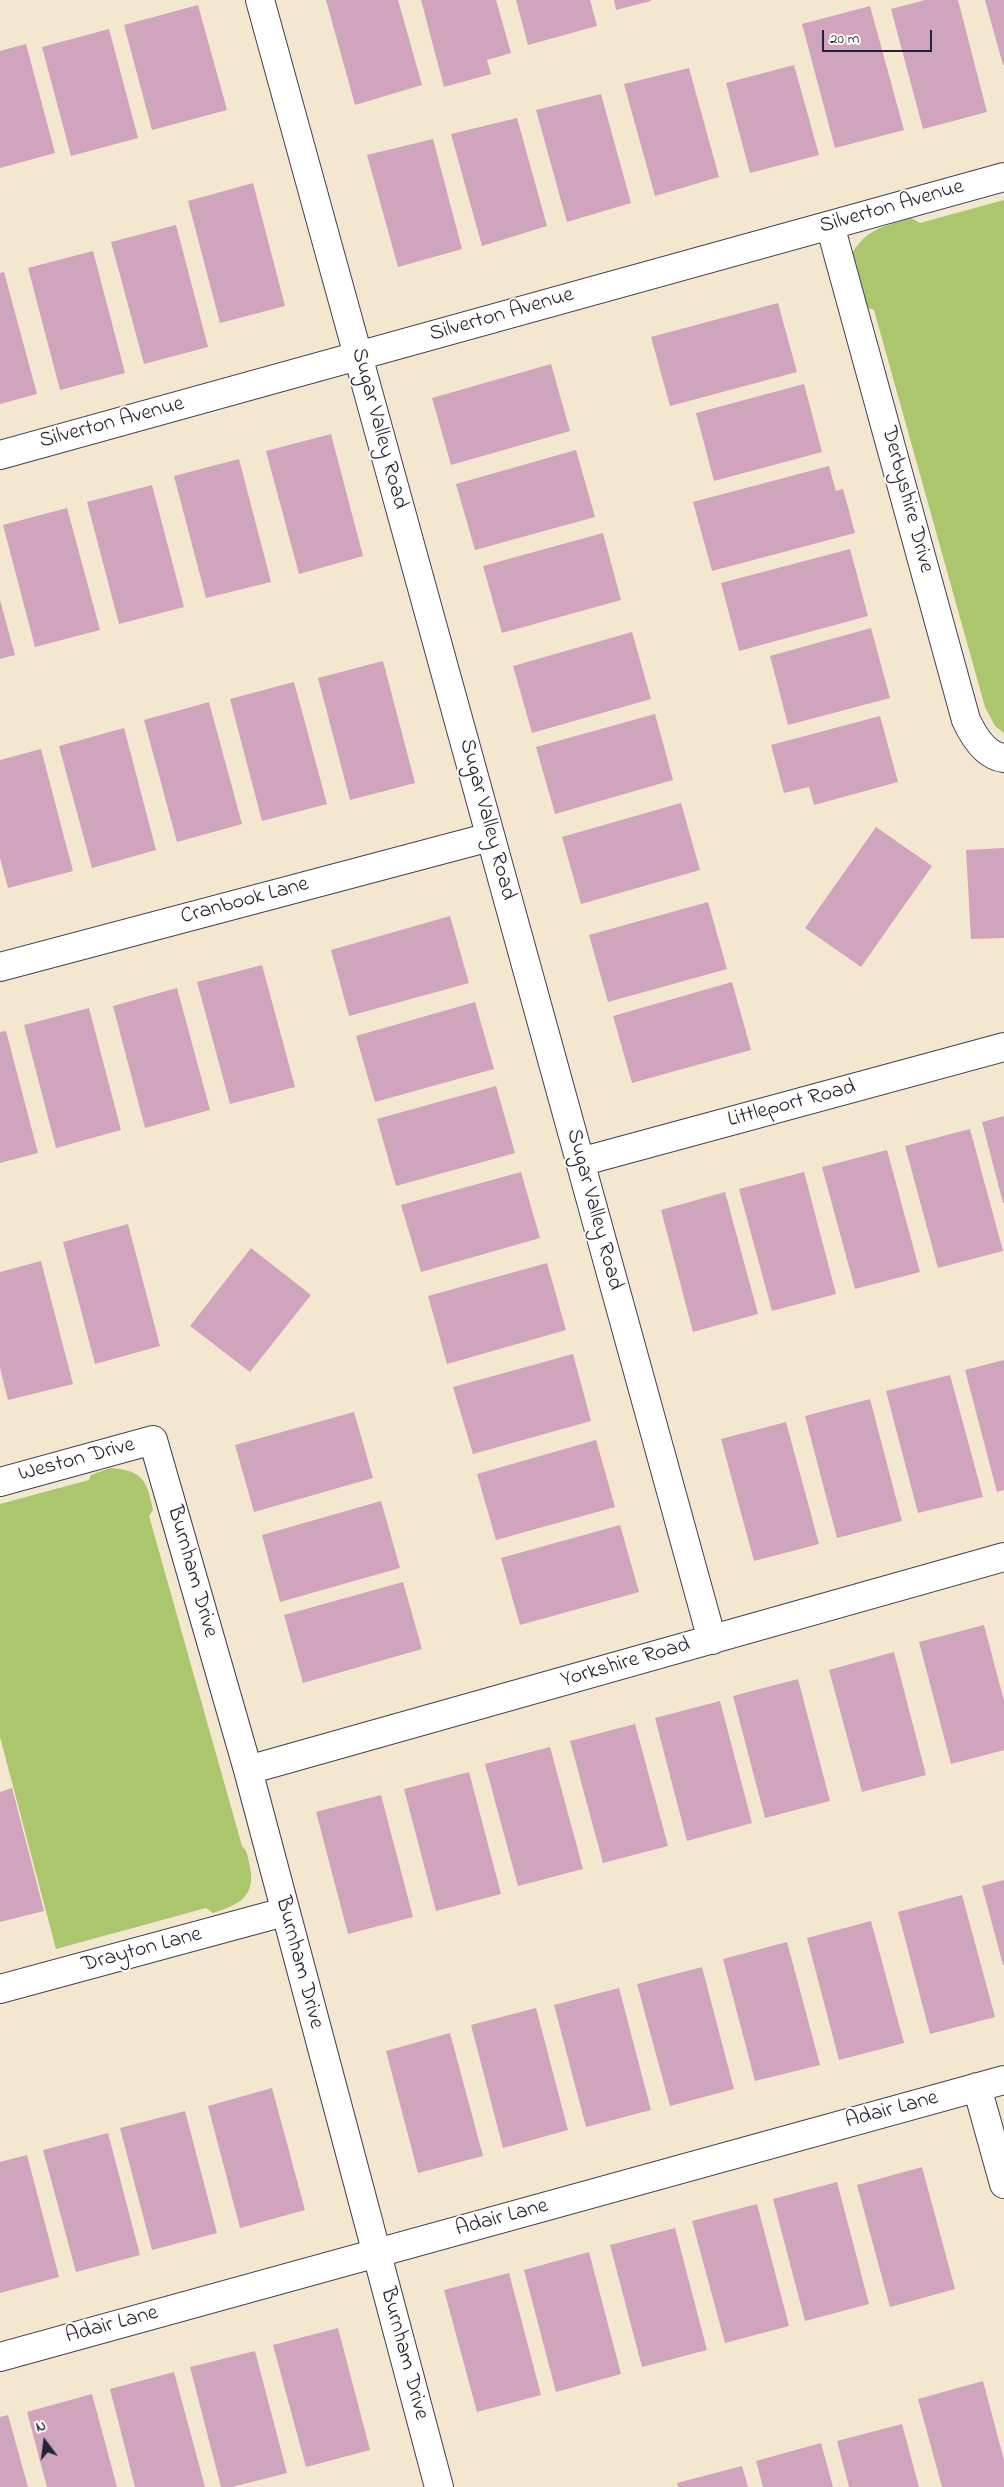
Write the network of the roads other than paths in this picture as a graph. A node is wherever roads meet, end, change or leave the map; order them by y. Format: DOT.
graph roads {
  1 [pos="260,0"];
  2 [pos="1004,177"];
  3 [pos="830,226"];
  4 [pos="358,356"];
  5 [pos="0,455"];
  6 [pos="1004,758"];
  7 [pos="490,837"];
  8 [pos="0,967"];
  9 [pos="1004,1047"];
  10 [pos="580,1162"];
  11 [pos="153,1440"];
  12 [pos="0,1482"];
  13 [pos="1004,1557"];
  14 [pos="712,1640"];
  15 [pos="248,1770"];
  16 [pos="284,1912"];
  17 [pos="0,1989"];
  18 [pos="1004,2080"];
  19 [pos="978,2087"];
  20 [pos="1004,2184"];
  21 [pos="375,2254"];
  22 [pos="0,2357"];
  23 [pos="439,2487"];
  1 -- 4 [label="street, Sugar Valley Road"];
  2 -- 3 [label="street, Silverton Avenue"];
  3 -- 4 [label="street, Silverton Avenue"];
  3 -- 6 [label="street, Derbyshire Drive"];
  4 -- 5 [label="street, Silverton Avenue"];
  4 -- 7 [label="street, Sugar Valley Road"];
  7 -- 8 [label="street, Cranbook Lane"];
  7 -- 10 [label="street, Sugar Valley Road"];
  9 -- 10 [label="street, Littleport Road"];
  10 -- 14 [label="street, Sugar Valley Road"];
  11 -- 12 [label="street, Weston Drive"];
  11 -- 15 [label="street, Burnham Drive"];
  13 -- 14 [label="street, Yorkshire Road"];
  14 -- 15 [label="street, Yorkshire Road"];
  15 -- 16 [label="street, Burnham Drive"];
  16 -- 17 [label="street, Drayton Lane"];
  16 -- 21 [label="street, Burnham Drive"];
  18 -- 19 [label="street, Adair Lane"];
  19 -- 20 [label="street"];
  19 -- 21 [label="street, Adair Lane"];
  21 -- 22 [label="street, Adair Lane"];
  21 -- 23 [label="street, Burnham Drive"];
}
